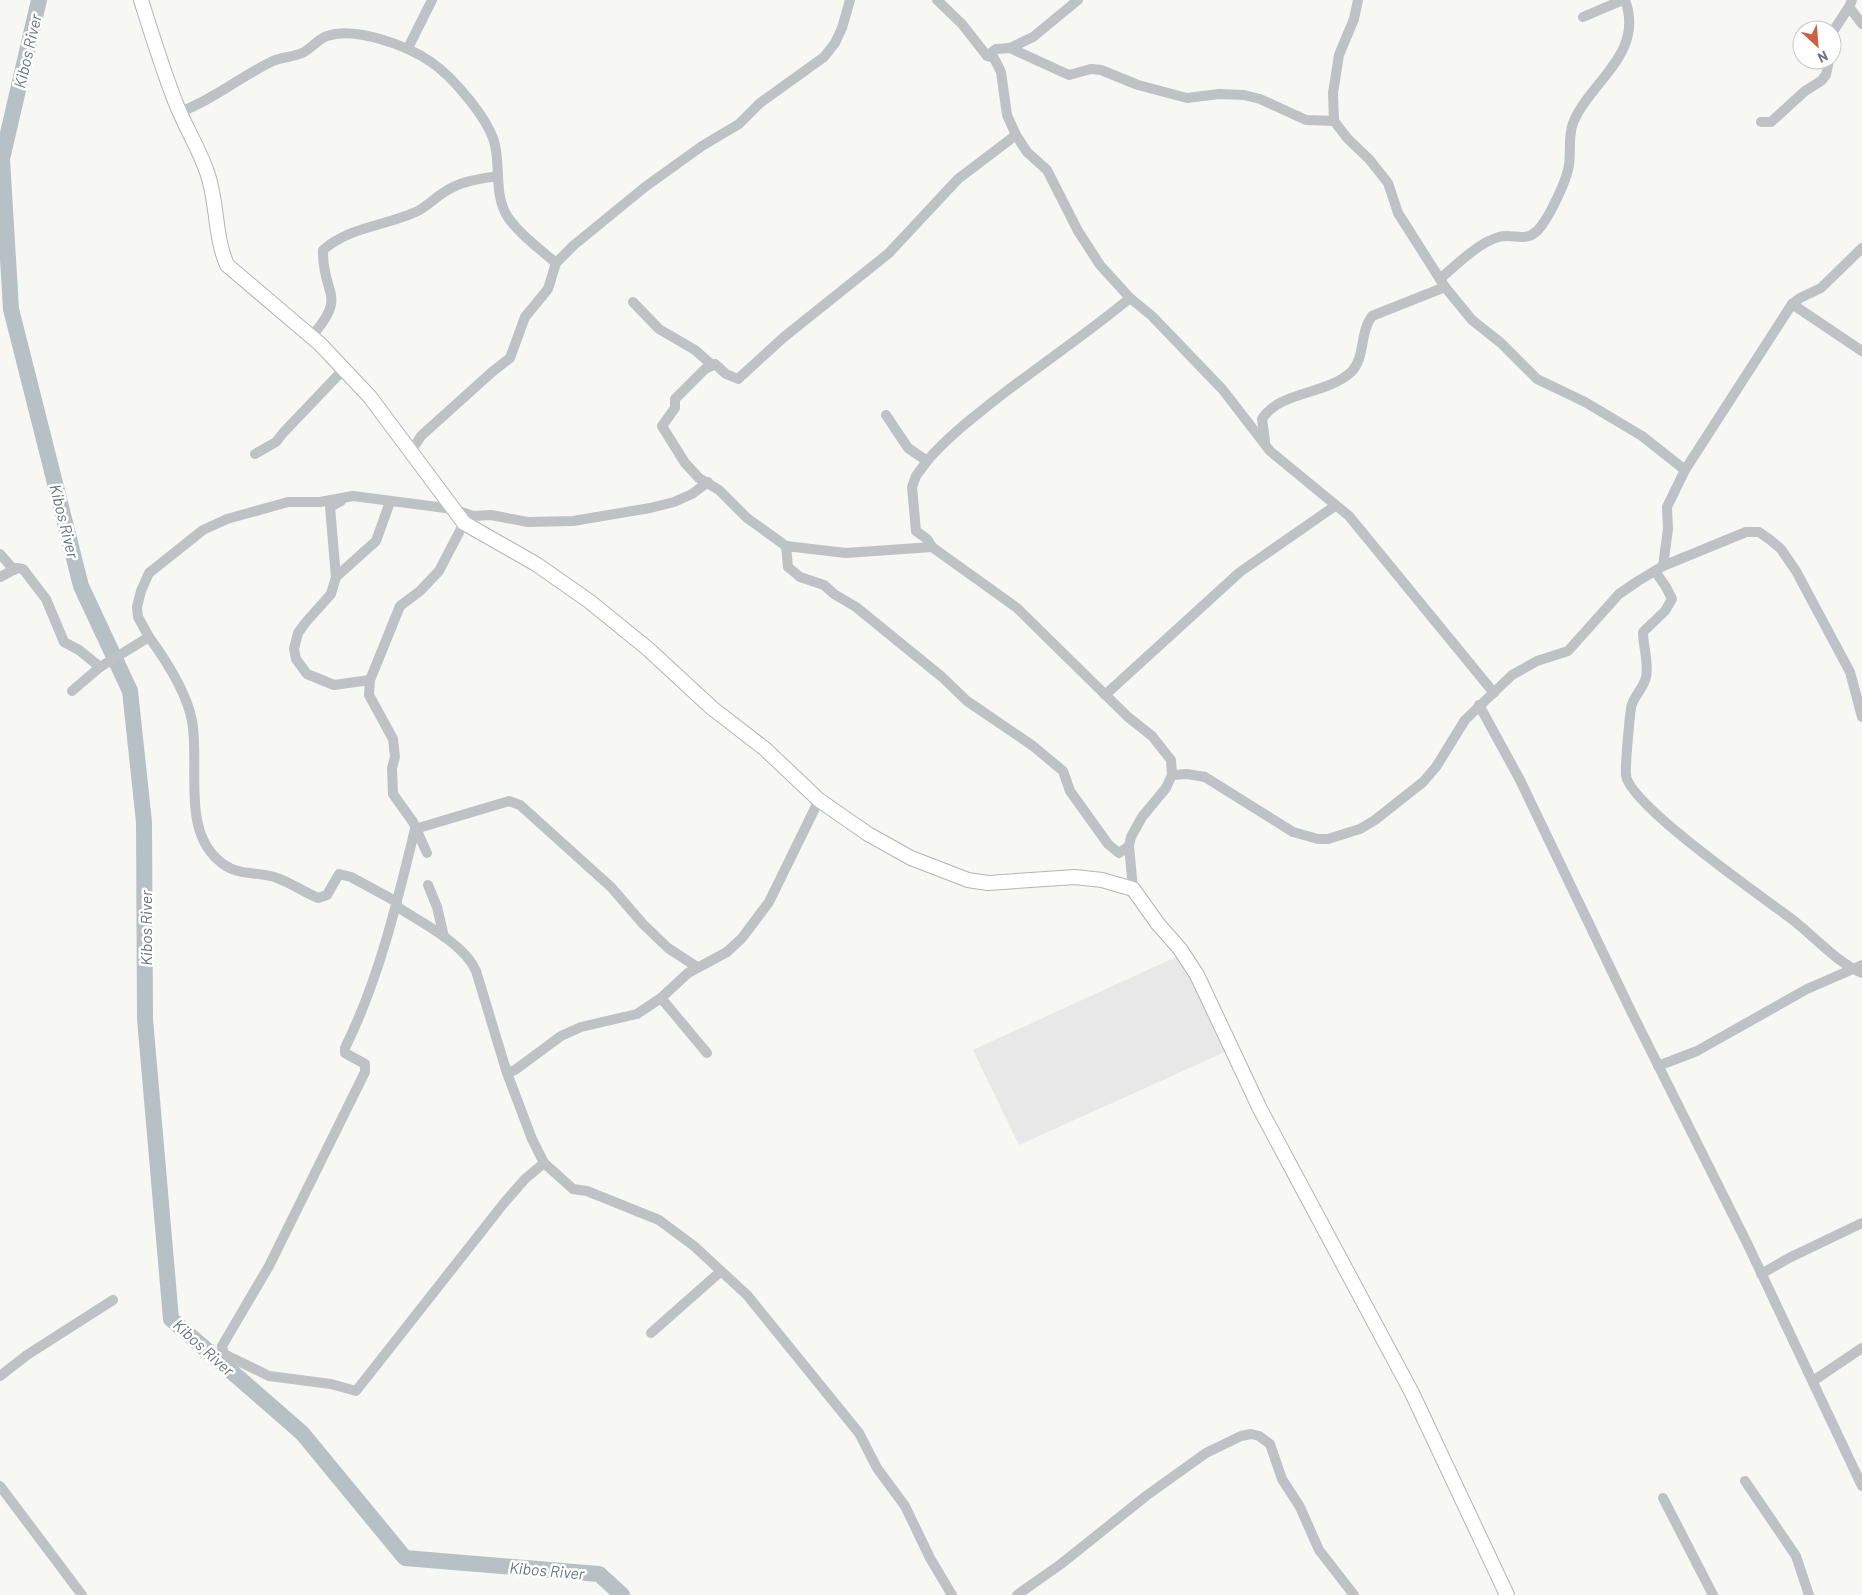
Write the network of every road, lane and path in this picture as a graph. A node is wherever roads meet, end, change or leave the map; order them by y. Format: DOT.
graph roads {
  1 [pos="141,0"];
  2 [pos="432,0"];
  3 [pos="850,0"];
  4 [pos="937,0"];
  5 [pos="1078,0"];
  6 [pos="1358,0"];
  7 [pos="1624,0"];
  8 [pos="1850,3"];
  9 [pos="1583,17"];
  10 [pos="1840,20"];
  11 [pos="1862,24"];
  12 [pos="408,48"];
  13 [pos="1010,48"];
  14 [pos="987,56"];
  15 [pos="1827,70"];
  16 [pos="180,112"];
  17 [pos="1334,121"];
  18 [pos="1761,122"];
  19 [pos="1016,135"];
  20 [pos="498,176"];
  21 [pos="1862,248"];
  22 [pos="556,264"];
  23 [pos="1443,283"];
  24 [pos="1130,298"];
  25 [pos="633,302"];
  26 [pos="1792,304"];
  27 [pos="311,337"];
  28 [pos="1862,351"];
  29 [pos="712,365"];
  30 [pos="344,370"];
  31 [pos="886,415"];
  32 [pos="1267,447"];
  33 [pos="410,453"];
  34 [pos="255,454"];
  35 [pos="926,461"];
  36 [pos="1685,470"];
  37 [pos="708,482"];
  38 [pos="346,497"];
  39 [pos="390,502"];
  40 [pos="1335,506"];
  41 [pos="454,509"];
  42 [pos="464,523"];
  43 [pos="786,546"];
  44 [pos="932,547"];
  45 [pos="0,554"];
  46 [pos="1659,569"];
  47 [pos="14,570"];
  48 [pos="336,577"];
  49 [pos="0,578"];
  50 [pos="149,637"];
  51 [pos="103,664"];
  52 [pos="370,680"];
  53 [pos="72,690"];
  54 [pos="1494,693"];
  55 [pos="1105,694"];
  56 [pos="1479,705"];
  57 [pos="1862,717"];
  58 [pos="1172,775"];
  59 [pos="819,800"];
  60 [pos="415,829"];
  61 [pos="1129,846"];
  62 [pos="426,853"];
  63 [pos="428,885"];
  64 [pos="1133,889"];
  65 [pos="397,904"];
  66 [pos="444,937"];
  67 [pos="697,967"];
  68 [pos="1859,969"];
  69 [pos="661,998"];
  70 [pos="707,1053"];
  71 [pos="1658,1066"];
  72 [pos="506,1073"];
  73 [pos="544,1163"];
  74 [pos="1862,1223"];
  75 [pos="720,1272"];
  76 [pos="1761,1274"];
  77 [pos="113,1300"];
  78 [pos="650,1333"];
  79 [pos="1862,1348"];
  80 [pos="0,1376"];
  81 [pos="1813,1382"];
  82 [pos="1746,1480"];
  83 [pos="1861,1483"];
  84 [pos="0,1486"];
  85 [pos="1664,1498"];
  86 [pos="82,1595"];
  87 [pos="952,1595"];
  88 [pos="1017,1595"];
  89 [pos="1354,1595"];
  90 [pos="1507,1595"];
  91 [pos="1713,1595"];
  92 [pos="1809,1595"];
  1 -- 16 [label="main road"];
  2 -- 12 [label="street"];
  3 -- 22 [label="street"];
  4 -- 14 [label="street"];
  5 -- 13 [label="street"];
  6 -- 17 [label="street"];
  7 -- 9 [label="street"];
  7 -- 23 [label="street"];
  8 -- 10 [label="street"];
  8 -- 11 [label="street"];
  12 -- 16 [label="street"];
  12 -- 20 [label="street"];
  13 -- 14 [label="street"];
  13 -- 17 [label="street"];
  14 -- 19 [label="street"];
  15 -- 18 [label="street"];
  16 -- 27 [label="main road"];
  17 -- 23 [label="street"];
  19 -- 24 [label="street"];
  19 -- 29 [label="street"];
  20 -- 22 [label="street"];
  20 -- 27 [label="street"];
  21 -- 26 [label="street"];
  22 -- 33 [label="street"];
  23 -- 32 [label="street"];
  23 -- 36 [label="street"];
  24 -- 32 [label="street"];
  24 -- 35 [label="street"];
  25 -- 29 [label="street"];
  26 -- 28 [label="street"];
  26 -- 36 [label="street"];
  27 -- 30 [label="main road"];
  29 -- 37 [label="street"];
  30 -- 33 [label="main road"];
  30 -- 34 [label="street"];
  31 -- 35 [label="street"];
  32 -- 40 [label="street"];
  33 -- 41 [label="main road"];
  35 -- 44 [label="street"];
  36 -- 46 [label="street"];
  37 -- 41 [label="street"];
  37 -- 43 [label="street"];
  38 -- 39 [label="street"];
  38 -- 48 [label="street"];
  38 -- 50 [label="street"];
  39 -- 41 [label="street"];
  39 -- 48 [label="street"];
  40 -- 54 [label="street"];
  40 -- 55 [label="street"];
  41 -- 42 [label="main road"];
  42 -- 52 [label="street"];
  42 -- 59 [label="main road"];
  43 -- 44 [label="street"];
  43 -- 61 [label="street"];
  44 -- 55 [label="street"];
  45 -- 47 [label="street"];
  46 -- 54 [label="street"];
  46 -- 57 [label="street"];
  46 -- 68 [label="street"];
  47 -- 49 [label="street"];
  47 -- 51 [label="street"];
  48 -- 52 [label="street"];
  50 -- 51 [label="street"];
  50 -- 65 [label="street"];
  51 -- 53 [label="street"];
  52 -- 60 [label="street"];
  54 -- 56 [label="street"];
  55 -- 58 [label="street"];
  56 -- 58 [label="street"];
  56 -- 71 [label="street"];
  58 -- 61 [label="street"];
  59 -- 64 [label="main road"];
  59 -- 67 [label="street"];
  60 -- 62 [label="street"];
  60 -- 65 [label="street"];
  60 -- 67 [label="street"];
  61 -- 64 [label="street"];
  63 -- 66 [label="street"];
  64 -- 90 [label="main road"];
  65 -- 66 [label="street"];
  65 -- 73 [label="street"];
  66 -- 72 [label="street"];
  67 -- 69 [label="street"];
  68 -- 71 [label="street"];
  69 -- 70 [label="street"];
  69 -- 72 [label="street"];
  71 -- 76 [label="street"];
  72 -- 73 [label="street"];
  73 -- 75 [label="street"];
  74 -- 76 [label="street"];
  75 -- 78 [label="street"];
  75 -- 87 [label="street"];
  76 -- 81 [label="street"];
  77 -- 80 [label="street"];
  79 -- 81 [label="street"];
  81 -- 83 [label="street"];
  82 -- 92 [label="street"];
  84 -- 86 [label="street"];
  85 -- 91 [label="street"];
  88 -- 89 [label="street"];
}
